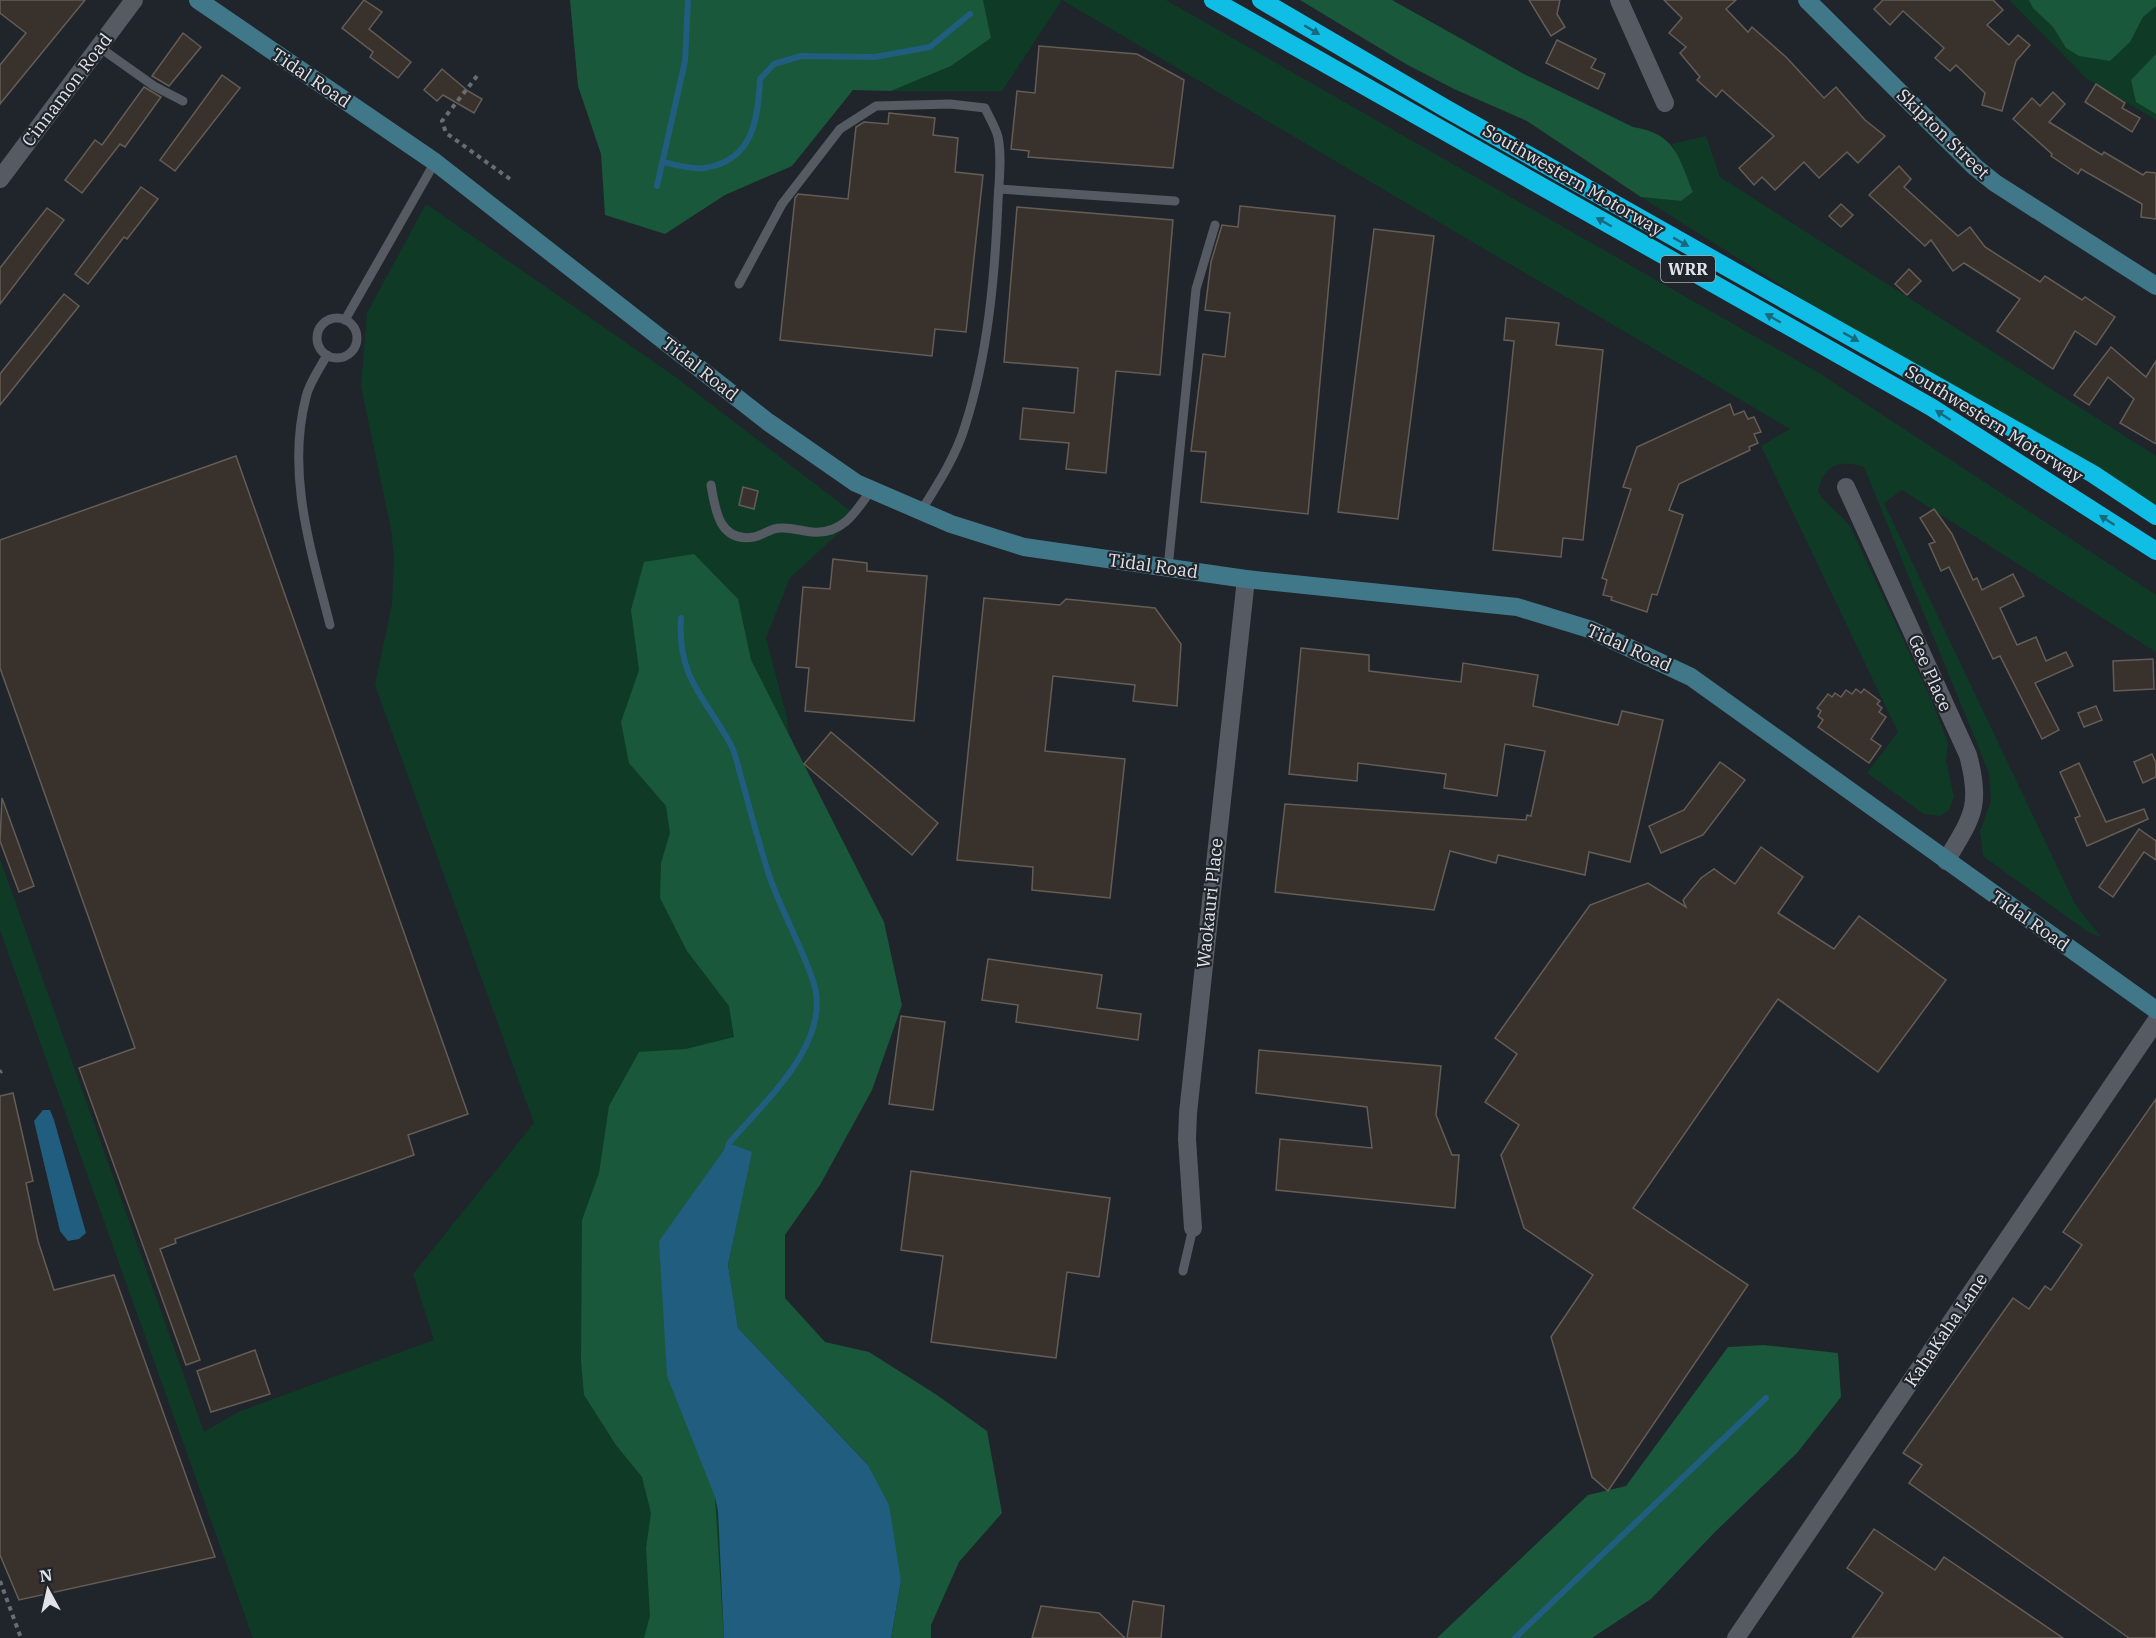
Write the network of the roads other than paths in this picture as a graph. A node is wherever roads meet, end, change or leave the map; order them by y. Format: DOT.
graph roads {
  1 [pos="134,0"];
  2 [pos="198,0"];
  3 [pos="1213,0"];
  4 [pos="1262,0"];
  5 [pos="1619,0"];
  6 [pos="1807,0"];
  7 [pos="99,47"];
  8 [pos="183,101"];
  9 [pos="1665,103"];
  10 [pos="435,162"];
  11 [pos="0,179"];
  12 [pos="999,189"];
  13 [pos="1175,201"];
  14 [pos="1215,225"];
  15 [pos="739,284"];
  16 [pos="2156,286"];
  17 [pos="345,320"];
  18 [pos="327,355"];
  19 [pos="711,484"];
  20 [pos="1846,487"];
  21 [pos="871,490"];
  22 [pos="921,511"];
  23 [pos="2156,516"];
  24 [pos="2156,551"];
  25 [pos="1168,568"];
  26 [pos="1246,579"];
  27 [pos="330,625"];
  28 [pos="1946,861"];
  29 [pos="2156,1010"];
  30 [pos="2156,1021"];
  31 [pos="1193,1228"];
  32 [pos="1183,1271"];
  33 [pos="1736,1638"];
  1 -- 7 [label="street, Cinnamon Road"];
  2 -- 10 [label="main road, Tidal Road"];
  24 -- 3 [label="highway, Southwestern Motorway / WRR, one-way"];
  4 -- 23 [label="highway, Southwestern Motorway / WRR, one-way"];
  5 -- 9 [label="street"];
  6 -- 16 [label="main road, Skipton Street"];
  7 -- 8 [label="lane"];
  7 -- 11 [label="street, Cinnamon Road"];
  10 -- 17 [label="lane"];
  10 -- 21 [label="main road, Tidal Road"];
  12 -- 13 [label="lane"];
  12 -- 15 [label="lane"];
  12 -- 22 [label="lane"];
  14 -- 25 [label="lane"];
  17 -- 18 [label="lane"];
  17 -- 18 [label="lane"];
  18 -- 27 [label="lane"];
  19 -- 21 [label="lane"];
  20 -- 28 [label="street, Gee Place"];
  21 -- 22 [label="main road, Tidal Road"];
  22 -- 25 [label="main road, Tidal Road"];
  25 -- 26 [label="main road, Tidal Road"];
  26 -- 28 [label="main road, Tidal Road"];
  26 -- 31 [label="street, Waokauri Place"];
  28 -- 29 [label="main road, Tidal Road"];
  30 -- 33 [label="street, KahaKaha Lane"];
  31 -- 32 [label="lane"];
}
